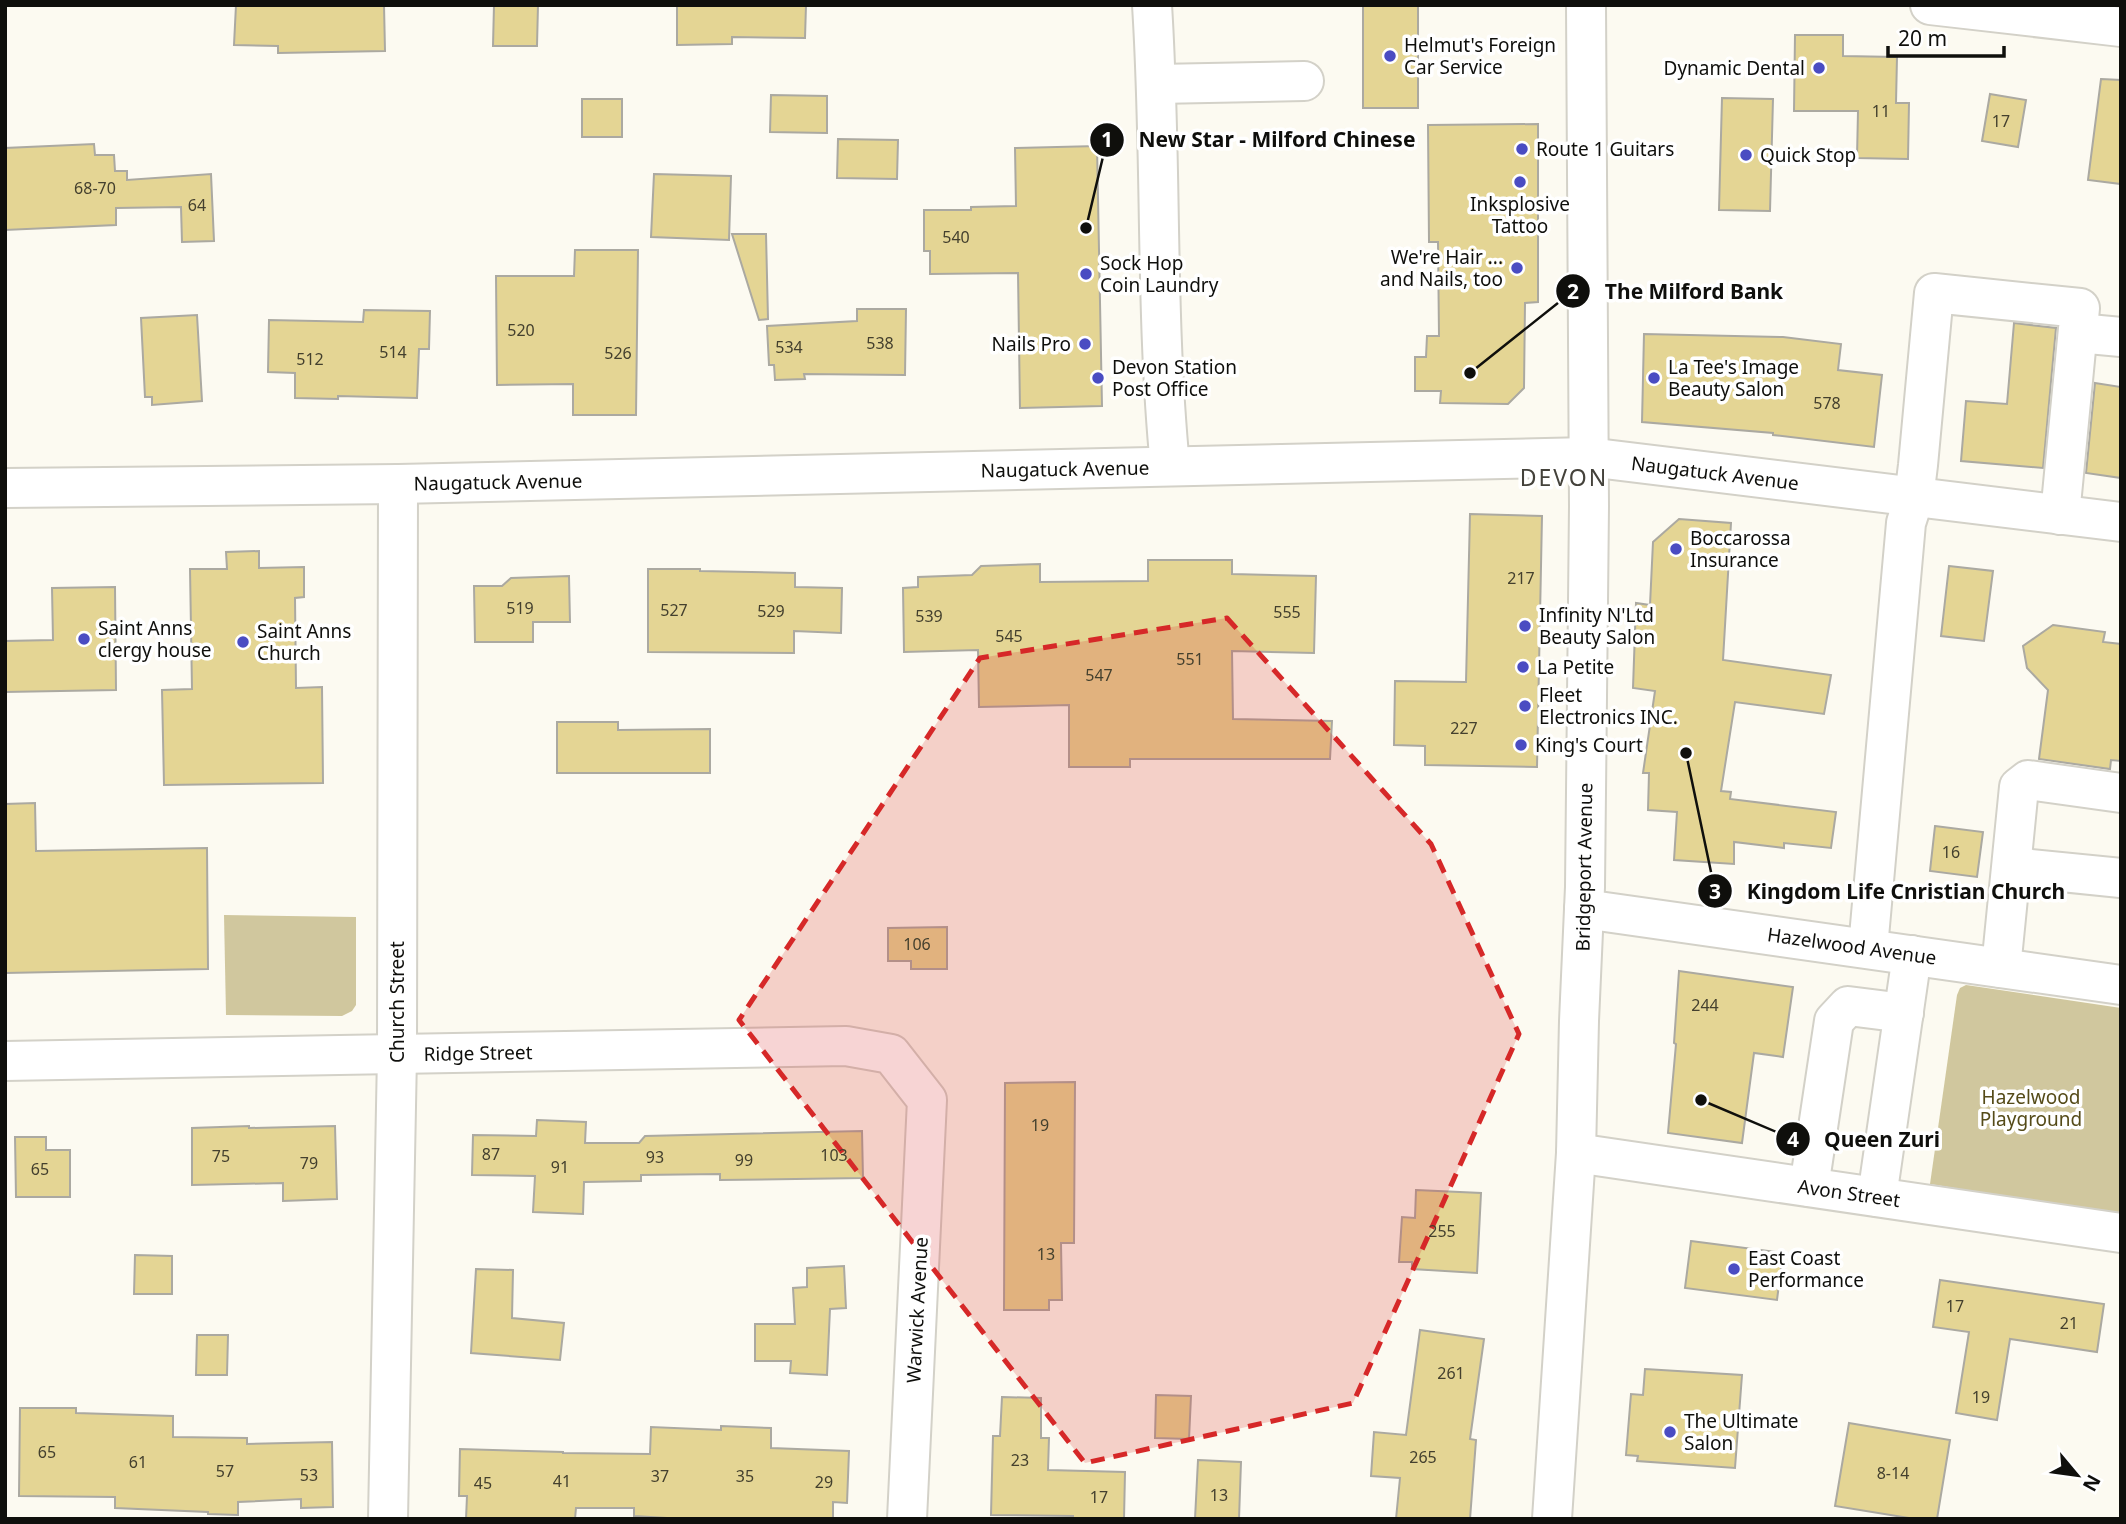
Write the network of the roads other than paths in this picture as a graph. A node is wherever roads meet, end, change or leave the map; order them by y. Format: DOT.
graph roads {
  1 [pos="1152,5"];
  2 [pos="1586,5"];
  3 [pos="1930,5"];
  4 [pos="2121,27"];
  5 [pos="1304,82"];
  6 [pos="1157,84"];
  7 [pos="2078,333"];
  8 [pos="2121,337"];
  9 [pos="1588,457"];
  10 [pos="1170,466"];
  11 [pos="398,484"];
  12 [pos="5,488"];
  13 [pos="1914,498"];
  14 [pos="2060,515"];
  15 [pos="2121,522"];
  16 [pos="2121,793"];
  17 [pos="2012,867"];
  18 [pos="2121,878"];
  19 [pos="1584,909"];
  20 [pos="1868,948"];
  21 [pos="1912,955"];
  22 [pos="2001,968"];
  23 [pos="2121,985"];
  24 [pos="1904,1013"];
  25 [pos="397,1055"];
  26 [pos="5,1061"];
  27 [pos="927,1100"];
  28 [pos="1576,1153"];
  29 [pos="1809,1187"];
  30 [pos="1877,1197"];
  31 [pos="2121,1233"];
  32 [pos="388,1519"];
  33 [pos="907,1519"];
  34 [pos="1552,1519"];
  1 -- 6 [label="street"];
  2 -- 9 [label="street, Bridgeport Avenue"];
  3 -- 4 [label="street"];
  5 -- 6 [label="street"];
  6 -- 10 [label="street"];
  7 -- 8 [label="street"];
  7 -- 13 [label="street"];
  7 -- 14 [label="street"];
  9 -- 10 [label="street, Naugatuck Avenue"];
  9 -- 13 [label="street, Naugatuck Avenue"];
  9 -- 19 [label="street, Bridgeport Avenue"];
  10 -- 11 [label="street, Naugatuck Avenue"];
  11 -- 12 [label="street, Naugatuck Avenue"];
  11 -- 25 [label="street, Church Street"];
  13 -- 14 [label="street, Naugatuck Avenue"];
  13 -- 20 [label="street"];
  14 -- 15 [label="street, Naugatuck Avenue"];
  16 -- 17 [label="street"];
  17 -- 18 [label="street"];
  17 -- 22 [label="street"];
  19 -- 20 [label="street, Hazelwood Avenue"];
  19 -- 28 [label="street, Bridgeport Avenue"];
  20 -- 21 [label="street, Hazelwood Avenue"];
  21 -- 22 [label="street, Hazelwood Avenue"];
  21 -- 24 [label="street"];
  22 -- 23 [label="street, Hazelwood Avenue"];
  24 -- 29 [label="street"];
  24 -- 30 [label="street"];
  25 -- 26 [label="street, Ridge Street"];
  25 -- 27 [label="street, Ridge Street"];
  25 -- 32 [label="street, Church Street"];
  27 -- 33 [label="street, Warwick Avenue"];
  28 -- 29 [label="street, Avon Street"];
  28 -- 34 [label="street, Bridgeport Avenue"];
  29 -- 30 [label="street, Avon Street"];
  30 -- 31 [label="street, Avon Street"];
}
